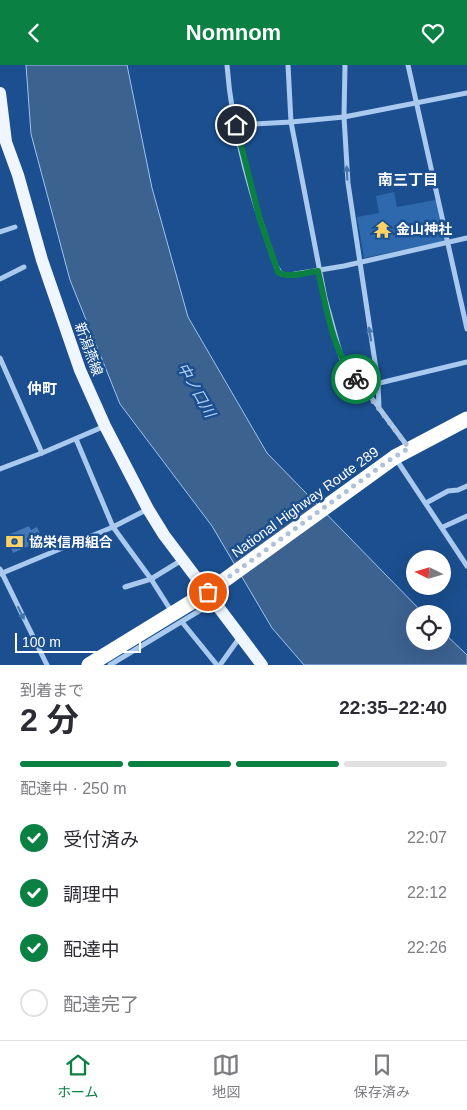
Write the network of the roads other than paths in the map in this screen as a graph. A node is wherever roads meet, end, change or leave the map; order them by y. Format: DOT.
graph roads {
  1 [pos="226,65"];
  2 [pos="288,65"];
  3 [pos="345,65"];
  4 [pos="408,65"];
  5 [pos="0,93"];
  6 [pos="467,93"];
  7 [pos="416,103"];
  8 [pos="344,117"];
  9 [pos="291,122"];
  10 [pos="236,125"];
  11 [pos="15,227"];
  12 [pos="0,232"];
  13 [pos="467,238"];
  14 [pos="447,243"];
  15 [pos="359,263"];
  16 [pos="24,267"];
  17 [pos="318,271"];
  18 [pos="0,279"];
  19 [pos="467,329"];
  20 [pos="0,358"];
  21 [pos="467,362"];
  22 [pos="378,382"];
  23 [pos="363,387"];
  24 [pos="379,408"];
  25 [pos="467,419"];
  26 [pos="105,426"];
  27 [pos="76,439"];
  28 [pos="409,448"];
  29 [pos="42,453"];
  30 [pos="391,459"];
  31 [pos="0,469"];
  32 [pos="467,486"];
  33 [pos="426,503"];
  34 [pos="148,509"];
  35 [pos="467,516"];
  36 [pos="113,527"];
  37 [pos="443,527"];
  38 [pos="183,559"];
  39 [pos="467,566"];
  40 [pos="1,572"];
  41 [pos="151,579"];
  42 [pos="125,587"];
  43 [pos="205,587"];
  44 [pos="190,597"];
  45 [pos="218,605"];
  46 [pos="170,609"];
  47 [pos="182,622"];
  48 [pos="240,636"];
  49 [pos="47,665"];
  50 [pos="80,665"];
  51 [pos="89,665"];
  52 [pos="110,665"];
  53 [pos="218,665"];
  54 [pos="262,665"];
  1 -- 10 [label="street"];
  2 -- 9 [label="street"];
  3 -- 8 [label="street"];
  4 -- 7 [label="street"];
  5 -- 26 [label="main road, 新潟燕線"];
  6 -- 7 [label="street"];
  7 -- 8 [label="street"];
  7 -- 14 [label="street"];
  8 -- 9 [label="street"];
  15 -- 8 [label="street, one-way"];
  9 -- 10 [label="street"];
  9 -- 17 [label="street"];
  10 -- 17 [label="street"];
  11 -- 12 [label="street"];
  13 -- 14 [label="street"];
  14 -- 15 [label="street"];
  14 -- 19 [label="street"];
  15 -- 17 [label="street"];
  22 -- 15 [label="street, one-way"];
  16 -- 18 [label="street"];
  17 -- 23 [label="street"];
  20 -- 29 [label="street"];
  21 -- 22 [label="street"];
  22 -- 23 [label="street"];
  22 -- 24 [label="street"];
  23 -- 24 [label="street"];
  24 -- 28 [label="street"];
  25 -- 28 [label="highway, National Highway Route 289"];
  26 -- 27 [label="street"];
  26 -- 34 [label="main road, 新潟燕線"];
  27 -- 29 [label="street"];
  27 -- 36 [label="street"];
  28 -- 30 [label="highway, National Highway Route 289"];
  29 -- 31 [label="street"];
  30 -- 33 [label="street"];
  30 -- 43 [label="highway, National Highway Route 289"];
  32 -- 33 [label="street"];
  33 -- 37 [label="street"];
  34 -- 36 [label="street"];
  34 -- 38 [label="main road, 新潟燕線"];
  35 -- 37 [label="street"];
  36 -- 40 [label="street"];
  36 -- 41 [label="street"];
  37 -- 39 [label="street"];
  38 -- 41 [label="street"];
  38 -- 43 [label="main road, 新潟燕線"];
  40 -- 49 [label="street, one-way"];
  41 -- 42 [label="street"];
  41 -- 46 [label="street"];
  43 -- 45 [label="main road, 新潟燕線"];
  43 -- 51 [label="highway, National Highway Route 289"];
  44 -- 46 [label="street"];
  45 -- 47 [label="street"];
  45 -- 48 [label="main road, 新潟燕線"];
  46 -- 50 [label="street"];
  47 -- 52 [label="street"];
  47 -- 53 [label="street"];
  48 -- 53 [label="street"];
  48 -- 54 [label="main road, 新潟燕線"];
}
